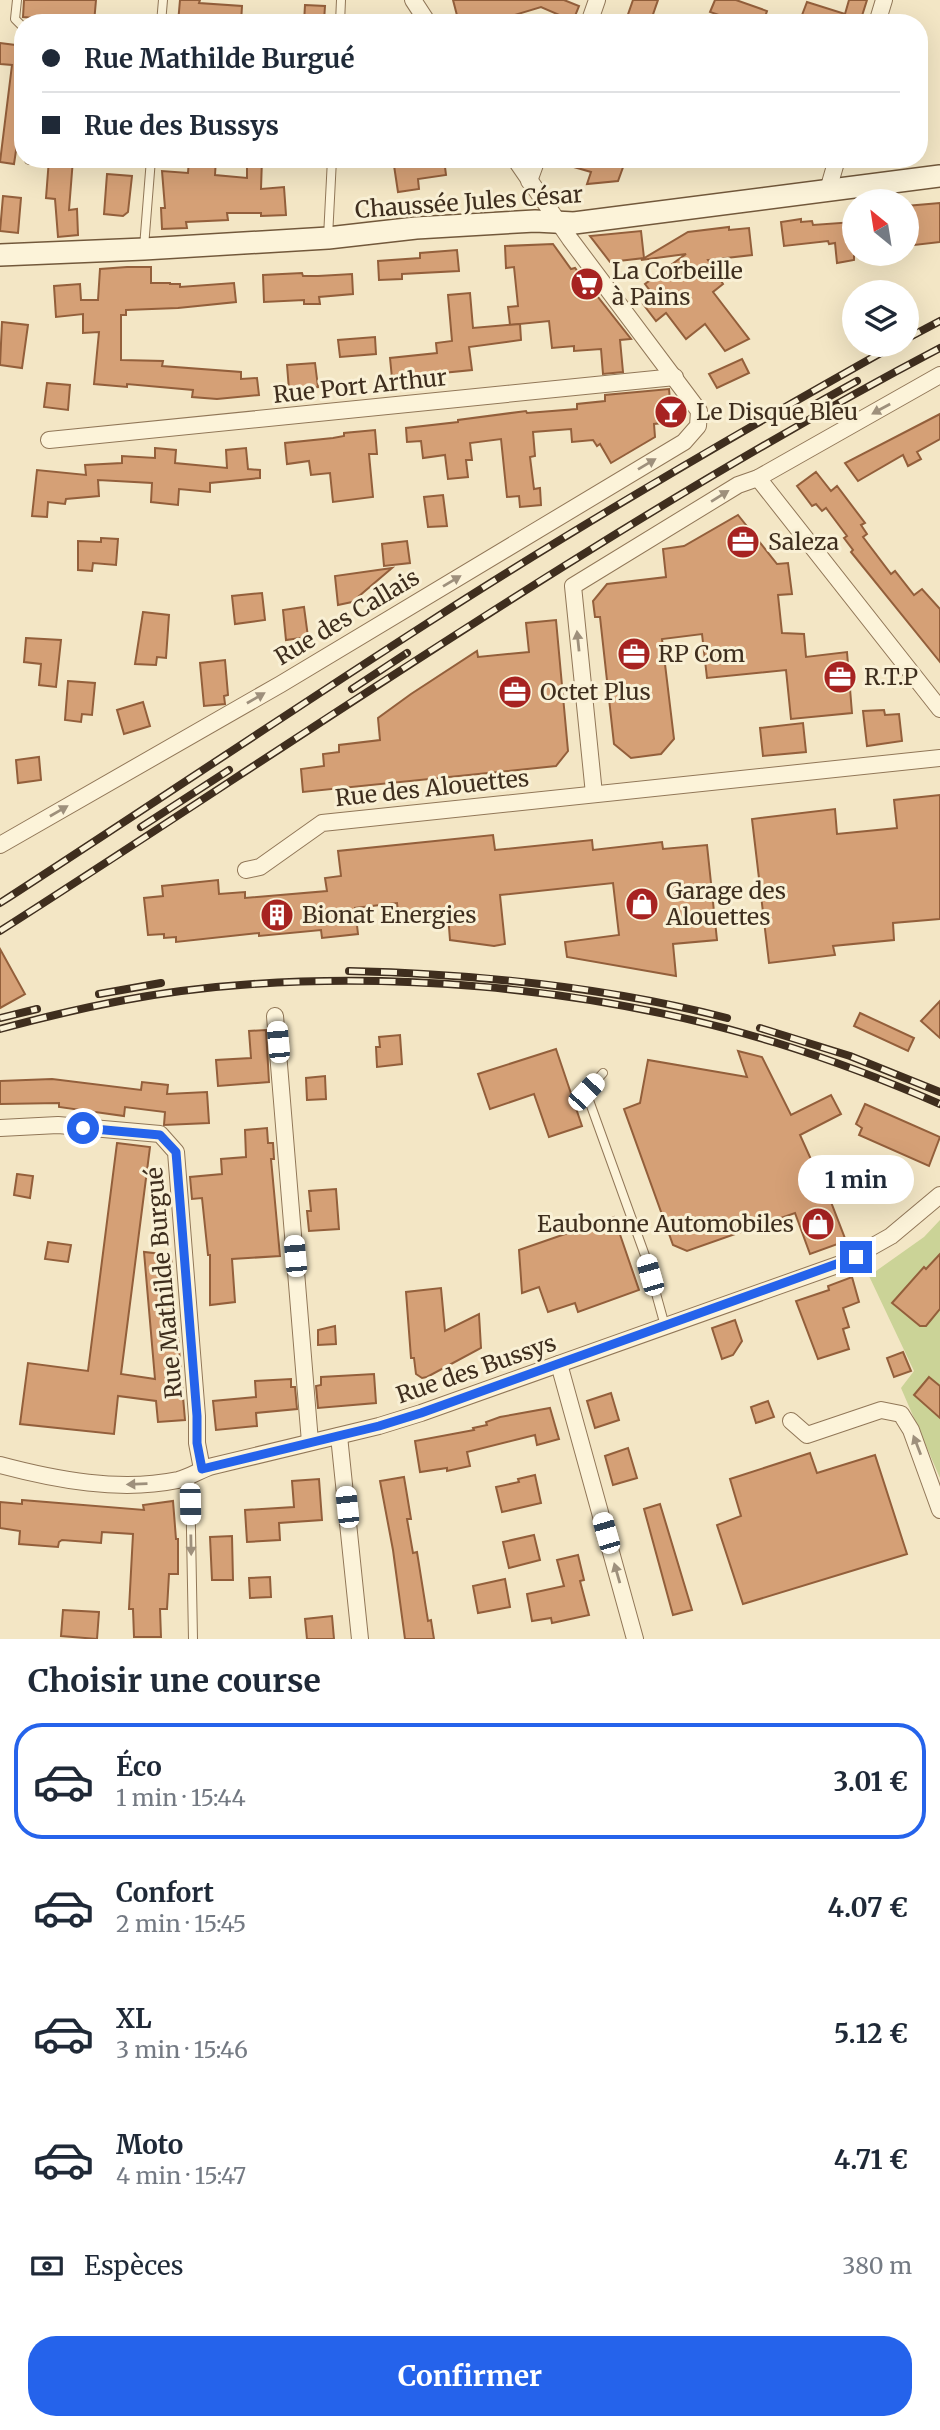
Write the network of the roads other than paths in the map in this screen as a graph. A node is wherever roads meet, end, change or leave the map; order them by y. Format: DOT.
graph roads {
  1 [pos="149,168"];
  2 [pos="332,168"];
  3 [pos="521,168"];
  4 [pos="534,168"];
  5 [pos="834,168"];
  6 [pos="940,176"];
  7 [pos="529,181"];
  8 [pos="828,190"];
  9 [pos="556,220"];
  10 [pos="328,238"];
  11 [pos="144,249"];
  12 [pos="0,255"];
  13 [pos="940,375"];
  14 [pos="675,377"];
  15 [pos="49,440"];
  16 [pos="758,478"];
  17 [pos="940,709"];
  18 [pos="940,758"];
  19 [pos="594,794"];
  20 [pos="0,845"];
  21 [pos="246,870"];
  22 [pos="275,1016"];
  23 [pos="603,1073"];
  24 [pos="0,1128"];
  25 [pos="940,1195"];
  26 [pos="665,1326"];
  27 [pos="559,1364"];
  28 [pos="791,1421"];
  29 [pos="340,1436"];
  30 [pos="310,1442"];
  31 [pos="0,1465"];
  32 [pos="196,1473"];
  33 [pos="940,1510"];
  34 [pos="193,1639"];
  35 [pos="360,1639"];
  36 [pos="635,1639"];
  1 -- 11 [label="lane"];
  2 -- 10 [label="lane"];
  3 -- 7 [label="street"];
  4 -- 7 [label="street"];
  5 -- 8 [label="street"];
  6 -- 8 [label="street, Chaussée Jules César"];
  7 -- 9 [label="street"];
  8 -- 9 [label="street, Chaussée Jules César"];
  9 -- 10 [label="street, Chaussée Jules César"];
  9 -- 14 [label="street"];
  10 -- 11 [label="street, Chaussée Jules César"];
  11 -- 12 [label="street, Chaussée Jules César"];
  13 -- 16 [label="street, one-way"];
  14 -- 15 [label="street, Rue Port Arthur"];
  20 -- 14 [label="street, Rue des Callais, one-way"];
  16 -- 17 [label="street"];
  19 -- 16 [label="street, one-way"];
  18 -- 19 [label="street, Rue des Alouettes"];
  19 -- 21 [label="street, Rue des Alouettes"];
  22 -- 30 [label="street"];
  23 -- 26 [label="lane"];
  24 -- 32 [label="street, Rue Mathilde Burgué"];
  25 -- 26 [label="street, Rue des Bussys"];
  26 -- 27 [label="street, Rue des Bussys"];
  27 -- 29 [label="street, Rue des Bussys"];
  36 -- 27 [label="street, one-way"];
  33 -- 28 [label="street, one-way"];
  29 -- 30 [label="street, Rue des Bussys"];
  29 -- 35 [label="street"];
  30 -- 32 [label="street, Rue des Bussys"];
  32 -- 31 [label="street, Rue des Bussys, one-way"];
  32 -- 34 [label="lane, one-way"];
}
